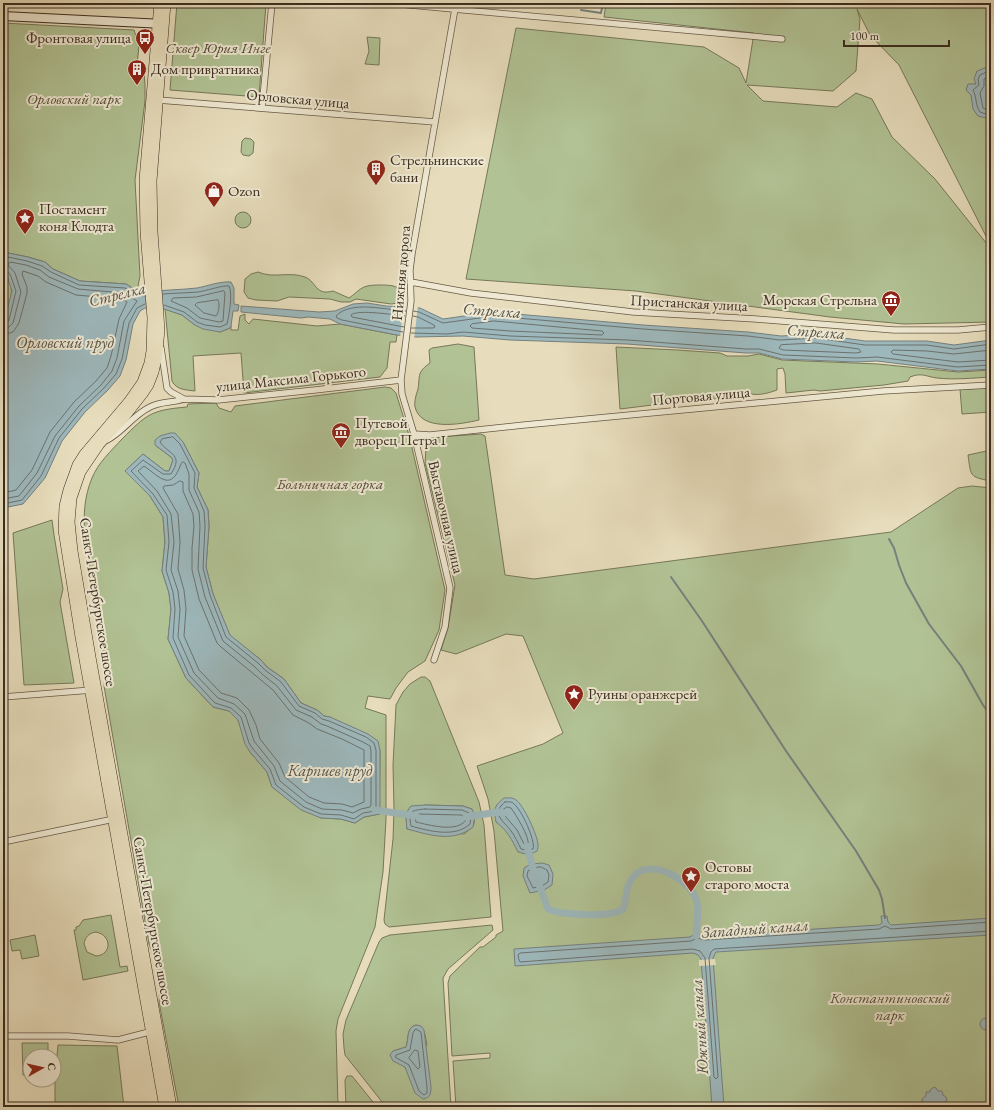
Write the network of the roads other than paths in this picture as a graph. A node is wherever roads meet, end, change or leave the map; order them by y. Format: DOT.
graph roads {
  1 [pos="158,3"];
  2 [pos="166,3"];
  3 [pos="272,3"];
  4 [pos="388,3"];
  5 [pos="456,6"];
  6 [pos="3,16"];
  7 [pos="161,23"];
  8 [pos="782,39"];
  9 [pos="158,100"];
  10 [pos="262,108"];
  11 [pos="435,122"];
  12 [pos="412,282"];
  13 [pos="153,284"];
  14 [pos="156,318"];
  15 [pos="991,327"];
  16 [pos="160,342"];
  17 [pos="401,380"];
  18 [pos="991,385"];
  19 [pos="184,399"];
  20 [pos="414,434"];
  21 [pos="100,444"];
  22 [pos="434,660"];
  23 [pos="93,690"];
  24 [pos="3,697"];
  25 [pos="116,818"];
  26 [pos="3,842"];
  27 [pos="154,1031"];
  28 [pos="3,1036"];
  29 [pos="164,1107"];
  30 [pos="172,1107"];
  1 -- 7 [label="main road, Санкт-Петербургское шоссе"];
  2 -- 7 [label="main road, Санкт-Петербургское шоссе"];
  3 -- 10 [label="street"];
  4 -- 5 [label="street"];
  5 -- 8 [label="street"];
  5 -- 11 [label="street, Нижняя дорога"];
  6 -- 7 [label="main road"];
  7 -- 9 [label="main road, Санкт-Петербургское шоссе"];
  7 -- 13 [label="main road, Санкт-Петербургское шоссе"];
  9 -- 10 [label="street, Орловская улица"];
  9 -- 13 [label="main road, Санкт-Петербургское шоссе"];
  10 -- 11 [label="street, Орловская улица"];
  11 -- 12 [label="street, Нижняя дорога"];
  12 -- 15 [label="street, Пристанская улица"];
  12 -- 17 [label="street, Нижняя дорога"];
  13 -- 14 [label="main road, Санкт-Петербургское шоссе"];
  14 -- 16 [label="main road, Санкт-Петербургское шоссе"];
  14 -- 23 [label="main road, Санкт-Петербургское шоссе"];
  16 -- 19 [label="street"];
  16 -- 21 [label="main road, Санкт-Петербургское шоссе"];
  17 -- 19 [label="street, улица Максима Горького"];
  17 -- 20 [label="street, Выставочная улица"];
  18 -- 20 [label="street, Портовая улица"];
  19 -- 21 [label="street"];
  20 -- 22 [label="street, Выставочная улица"];
  21 -- 23 [label="main road, Санкт-Петербургское шоссе"];
  23 -- 24 [label="street"];
  23 -- 25 [label="main road, Санкт-Петербургское шоссе"];
  25 -- 26 [label="street"];
  25 -- 27 [label="main road, Санкт-Петербургское шоссе"];
  27 -- 28 [label="street"];
  27 -- 29 [label="main road, Санкт-Петербургское шоссе"];
  27 -- 30 [label="main road, Санкт-Петербургское шоссе"];
}
